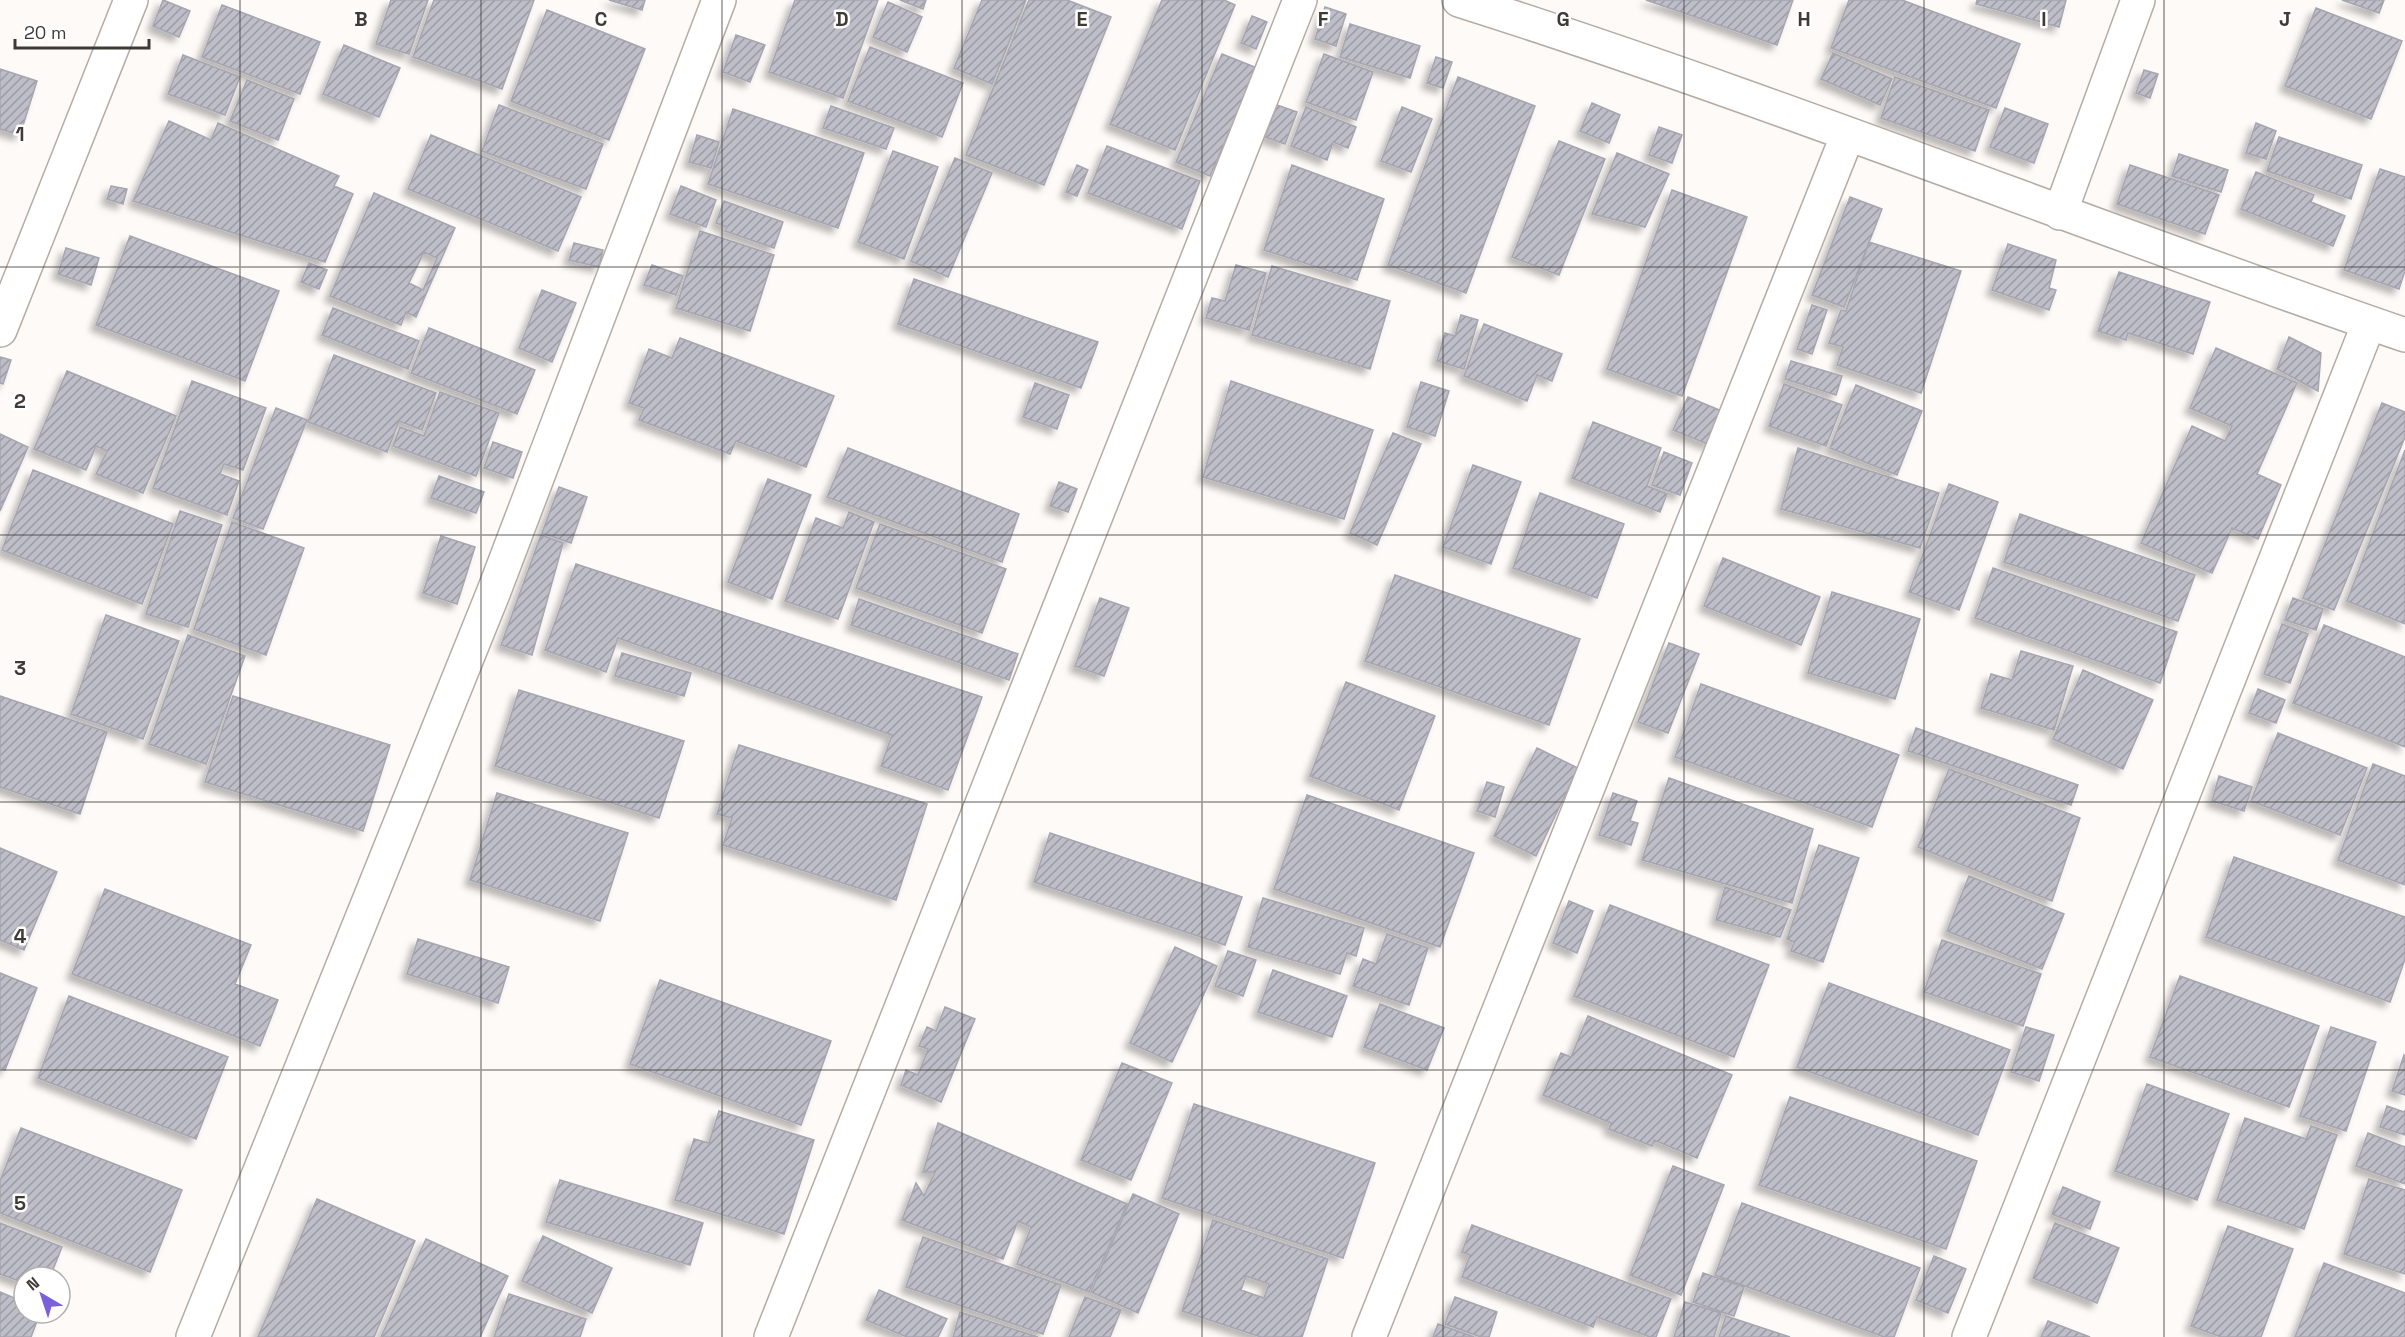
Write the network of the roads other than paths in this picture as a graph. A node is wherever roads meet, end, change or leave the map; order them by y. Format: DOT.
graph roads {
  1 [pos="131,0"];
  2 [pos="720,0"];
  3 [pos="1300,0"];
  4 [pos="1459,0"];
  5 [pos="2138,0"];
  6 [pos="1543,13"];
  7 [pos="1848,134"];
  8 [pos="2060,213"];
  9 [pos="2369,323"];
  10 [pos="0,330"];
  11 [pos="2405,335"];
  12 [pos="193,1337"];
  13 [pos="771,1337"];
  14 [pos="1369,1337"];
  15 [pos="1969,1337"];
  1 -- 10 [label="street"];
  2 -- 12 [label="street"];
  3 -- 13 [label="street"];
  4 -- 6 [label="street"];
  5 -- 8 [label="street"];
  6 -- 7 [label="street"];
  7 -- 8 [label="street"];
  7 -- 14 [label="street"];
  8 -- 9 [label="street"];
  9 -- 11 [label="street"];
  9 -- 15 [label="street"];
}
